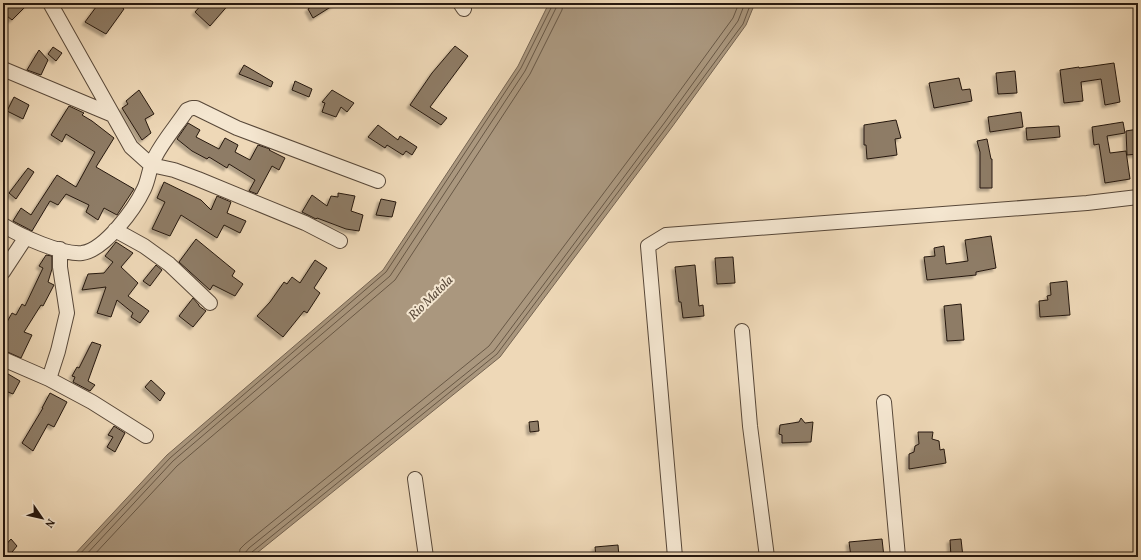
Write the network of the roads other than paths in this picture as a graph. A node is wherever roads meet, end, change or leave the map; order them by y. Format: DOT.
graph roads {
  1 [pos="50,3"];
  2 [pos="3,69"];
  3 [pos="113,115"];
  4 [pos="151,165"];
  5 [pos="378,181"];
  6 [pos="1138,197"];
  7 [pos="3,225"];
  8 [pos="115,230"];
  9 [pos="26,237"];
  10 [pos="340,241"];
  11 [pos="60,249"];
  12 [pos="3,272"];
  13 [pos="210,303"];
  14 [pos="742,331"];
  15 [pos="3,359"];
  16 [pos="49,379"];
  17 [pos="884,402"];
  18 [pos="146,436"];
  19 [pos="415,478"];
  20 [pos="426,557"];
  21 [pos="675,557"];
  22 [pos="767,557"];
  23 [pos="898,557"];
  1 -- 3 [label="street"];
  2 -- 3 [label="street"];
  3 -- 4 [label="street"];
  4 -- 5 [label="street"];
  4 -- 8 [label="street"];
  4 -- 10 [label="street"];
  6 -- 21 [label="street"];
  7 -- 9 [label="street"];
  8 -- 11 [label="street"];
  8 -- 13 [label="street"];
  9 -- 11 [label="street"];
  9 -- 12 [label="street"];
  11 -- 16 [label="street"];
  14 -- 22 [label="street"];
  15 -- 16 [label="street"];
  16 -- 18 [label="street"];
  17 -- 23 [label="street"];
  19 -- 20 [label="street"];
}
